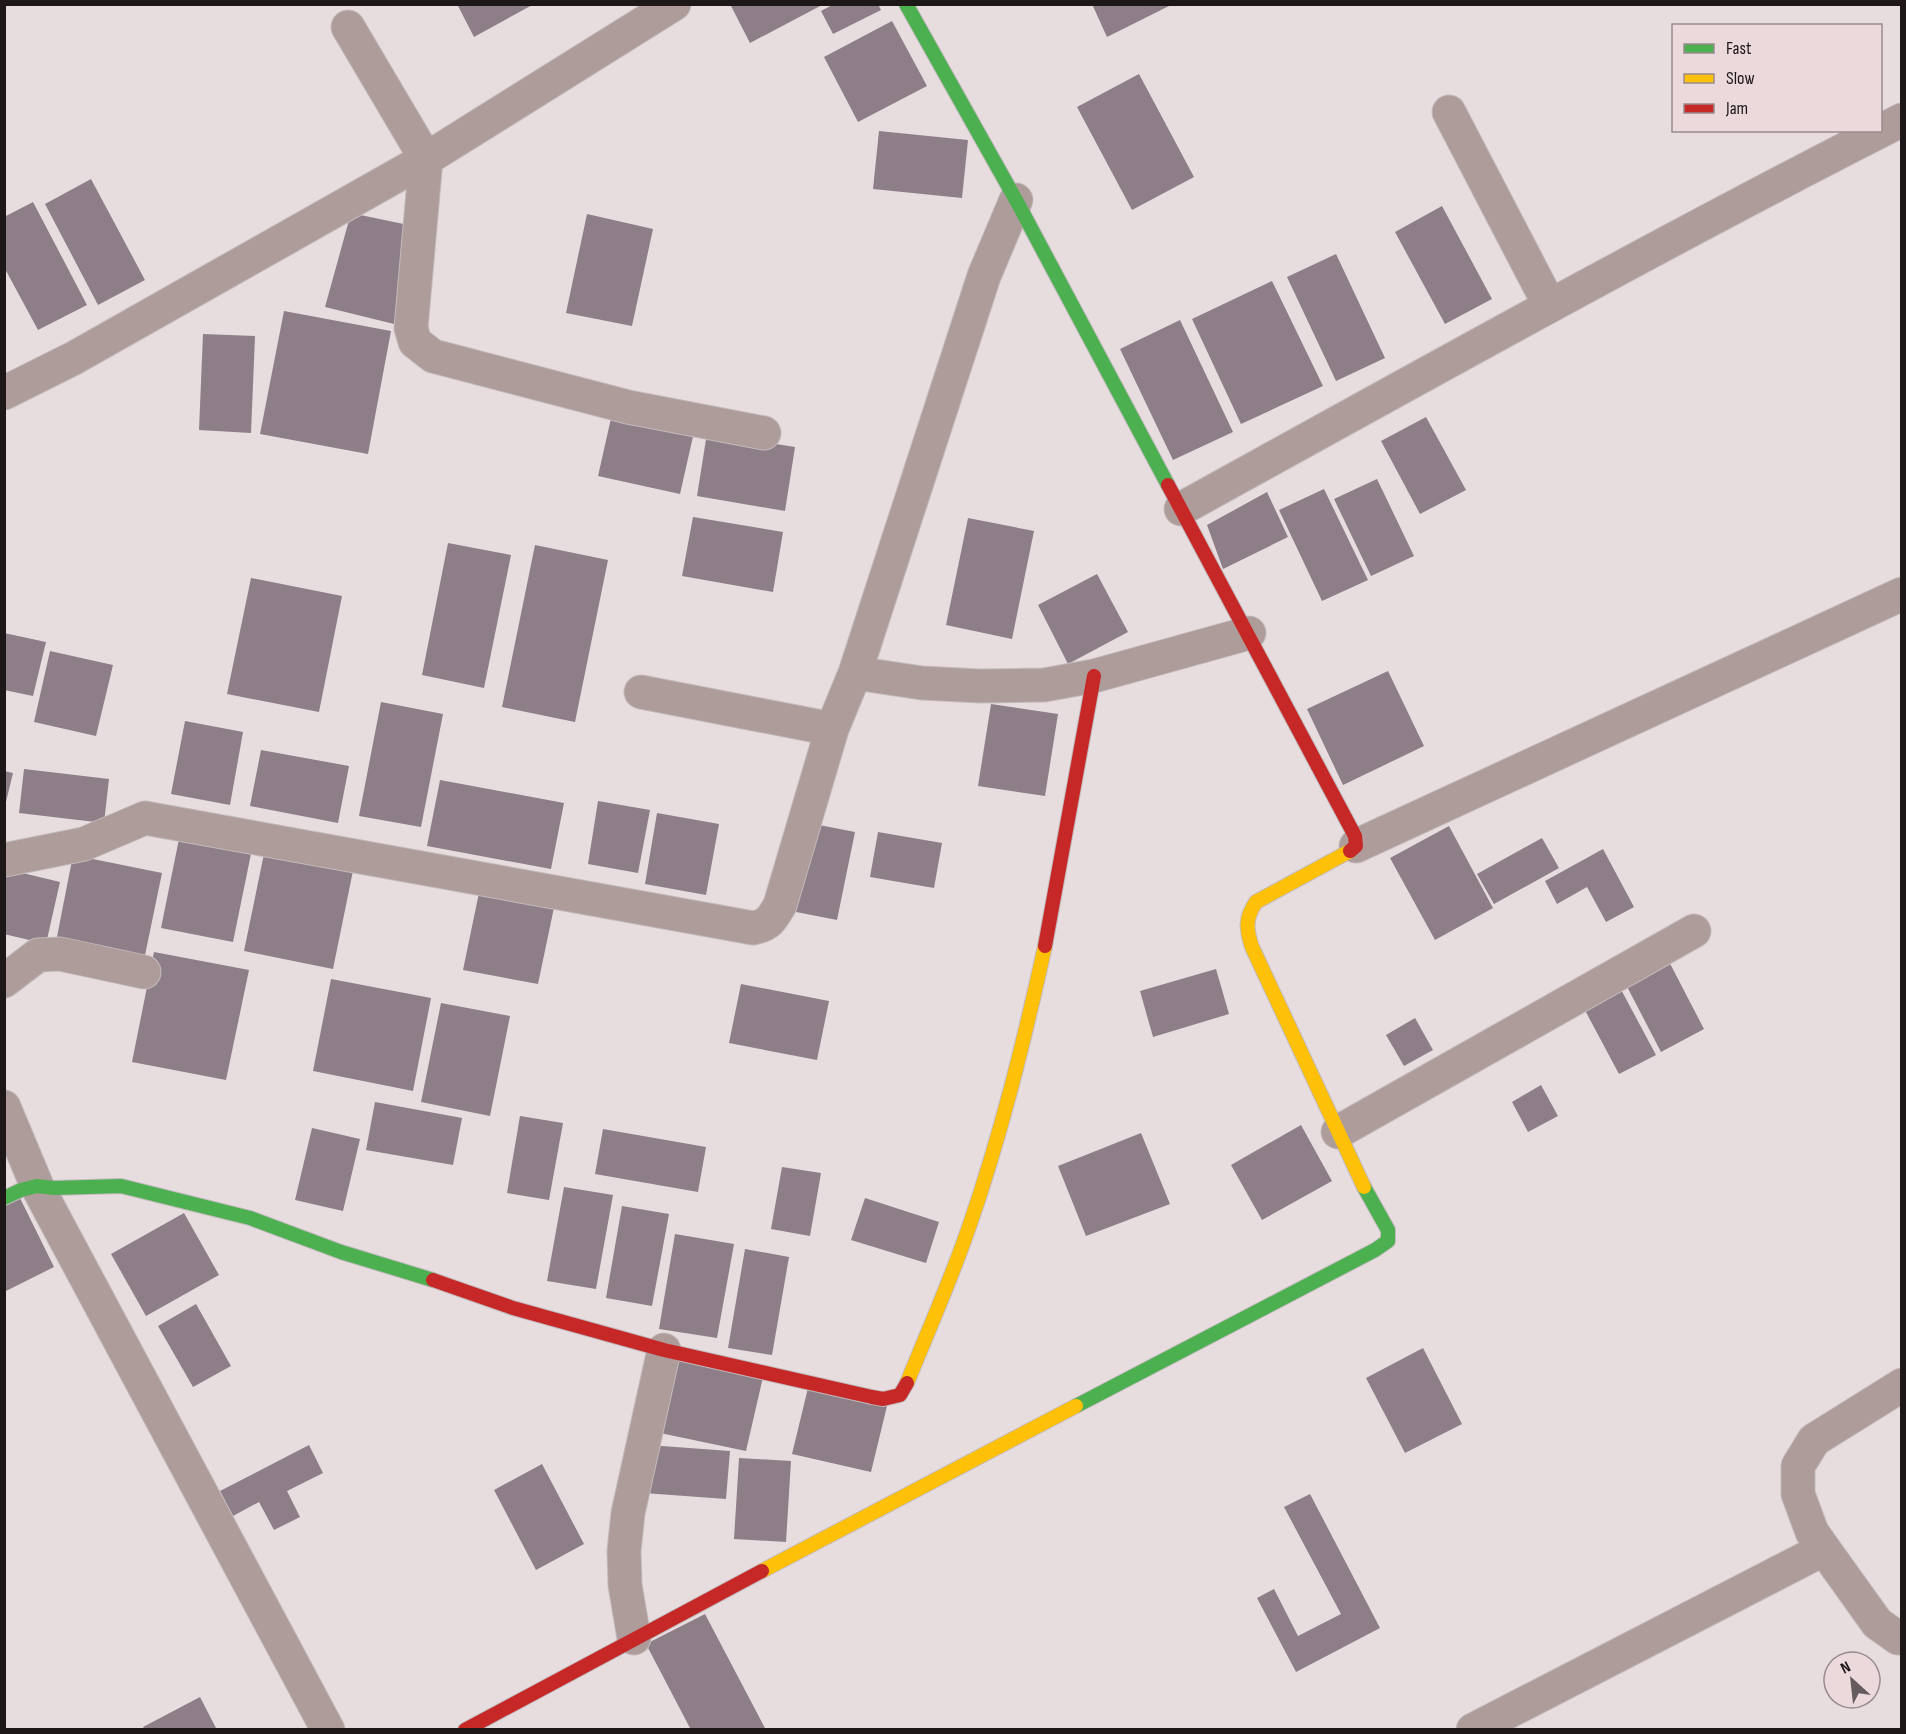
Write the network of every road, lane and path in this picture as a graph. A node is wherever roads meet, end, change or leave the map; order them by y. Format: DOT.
graph roads {
  1 [pos="674,4"];
  2 [pos="906,4"];
  3 [pos="348,27"];
  4 [pos="1449,112"];
  5 [pos="1902,120"];
  6 [pos="1882,130"];
  7 [pos="1879,132"];
  8 [pos="426,159"];
  9 [pos="1016,200"];
  10 [pos="1550,306"];
  11 [pos="4,393"];
  12 [pos="764,433"];
  13 [pos="1181,509"];
  14 [pos="1902,594"];
  15 [pos="1249,633"];
  16 [pos="855,673"];
  17 [pos="1094,676"];
  18 [pos="641,692"];
  19 [pos="832,729"];
  20 [pos="1356,846"];
  21 [pos="4,860"];
  22 [pos="1694,931"];
  23 [pos="144,972"];
  24 [pos="4,981"];
  25 [pos="4,1107"];
  26 [pos="1338,1132"];
  27 [pos="37,1186"];
  28 [pos="4,1198"];
  29 [pos="664,1350"];
  30 [pos="1902,1385"];
  31 [pos="1824,1549"];
  32 [pos="634,1638"];
  33 [pos="1902,1638"];
  34 [pos="328,1730"];
  35 [pos="465,1730"];
  36 [pos="1473,1730"];
  1 -- 8 [label="street"];
  2 -- 9 [label="street"];
  3 -- 8 [label="street"];
  4 -- 10 [label="street"];
  5 -- 6 [label="street"];
  7 -- 10 [label="street"];
  8 -- 11 [label="street"];
  8 -- 12 [label="street"];
  9 -- 13 [label="street"];
  9 -- 16 [label="street"];
  10 -- 13 [label="street"];
  13 -- 15 [label="street"];
  14 -- 20 [label="street"];
  15 -- 17 [label="street"];
  15 -- 20 [label="street"];
  16 -- 17 [label="street"];
  16 -- 19 [label="street"];
  17 -- 29 [label="street"];
  18 -- 19 [label="street"];
  19 -- 21 [label="street"];
  20 -- 26 [label="street"];
  22 -- 26 [label="street"];
  23 -- 24 [label="street"];
  25 -- 27 [label="street"];
  26 -- 32 [label="street"];
  27 -- 28 [label="street"];
  27 -- 29 [label="street"];
  27 -- 34 [label="street"];
  29 -- 32 [label="street"];
  30 -- 31 [label="street"];
  31 -- 33 [label="street"];
  31 -- 36 [label="street"];
  32 -- 35 [label="street"];
}
